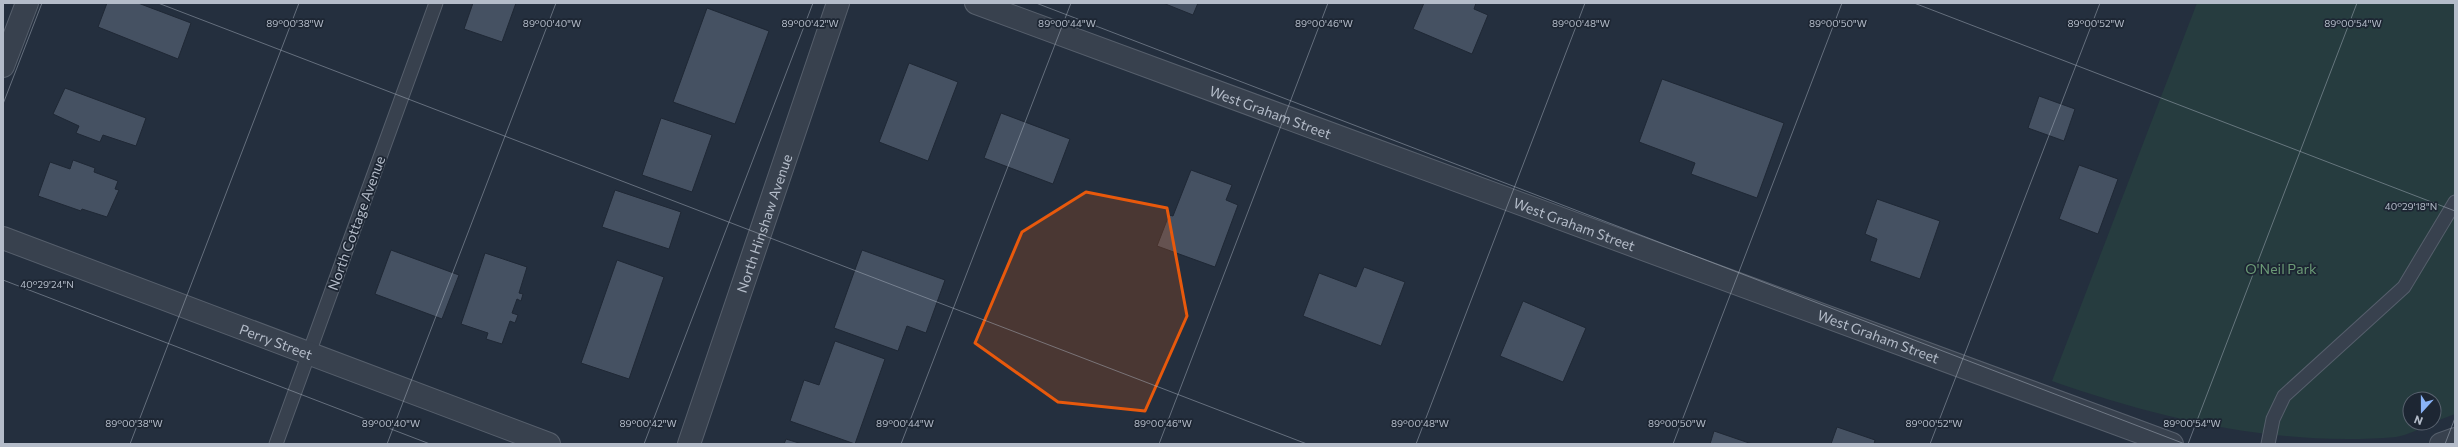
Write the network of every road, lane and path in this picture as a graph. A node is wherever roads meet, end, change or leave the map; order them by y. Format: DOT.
graph roads {
  1 [pos="27,3"];
  2 [pos="436,3"];
  3 [pos="838,3"];
  4 [pos="976,3"];
  5 [pos="3,66"];
  6 [pos="2455,202"];
  7 [pos="3,238"];
  8 [pos="308,354"];
  9 [pos="2455,439"];
  10 [pos="276,444"];
  11 [pos="549,444"];
  12 [pos="689,444"];
  13 [pos="2172,444"];
  14 [pos="2268,444"];
  15 [pos="2441,444"];
  1 -- 5 [label="street"];
  2 -- 8 [label="lane, North Cottage Avenue"];
  3 -- 12 [label="street, North Hinshaw Avenue"];
  4 -- 13 [label="street, West Graham Street"];
  6 -- 14 [label="lane"];
  7 -- 8 [label="street, Perry Street"];
  8 -- 10 [label="lane, North Cottage Avenue"];
  8 -- 11 [label="street, Perry Street"];
  9 -- 15 [label="street"];
}
